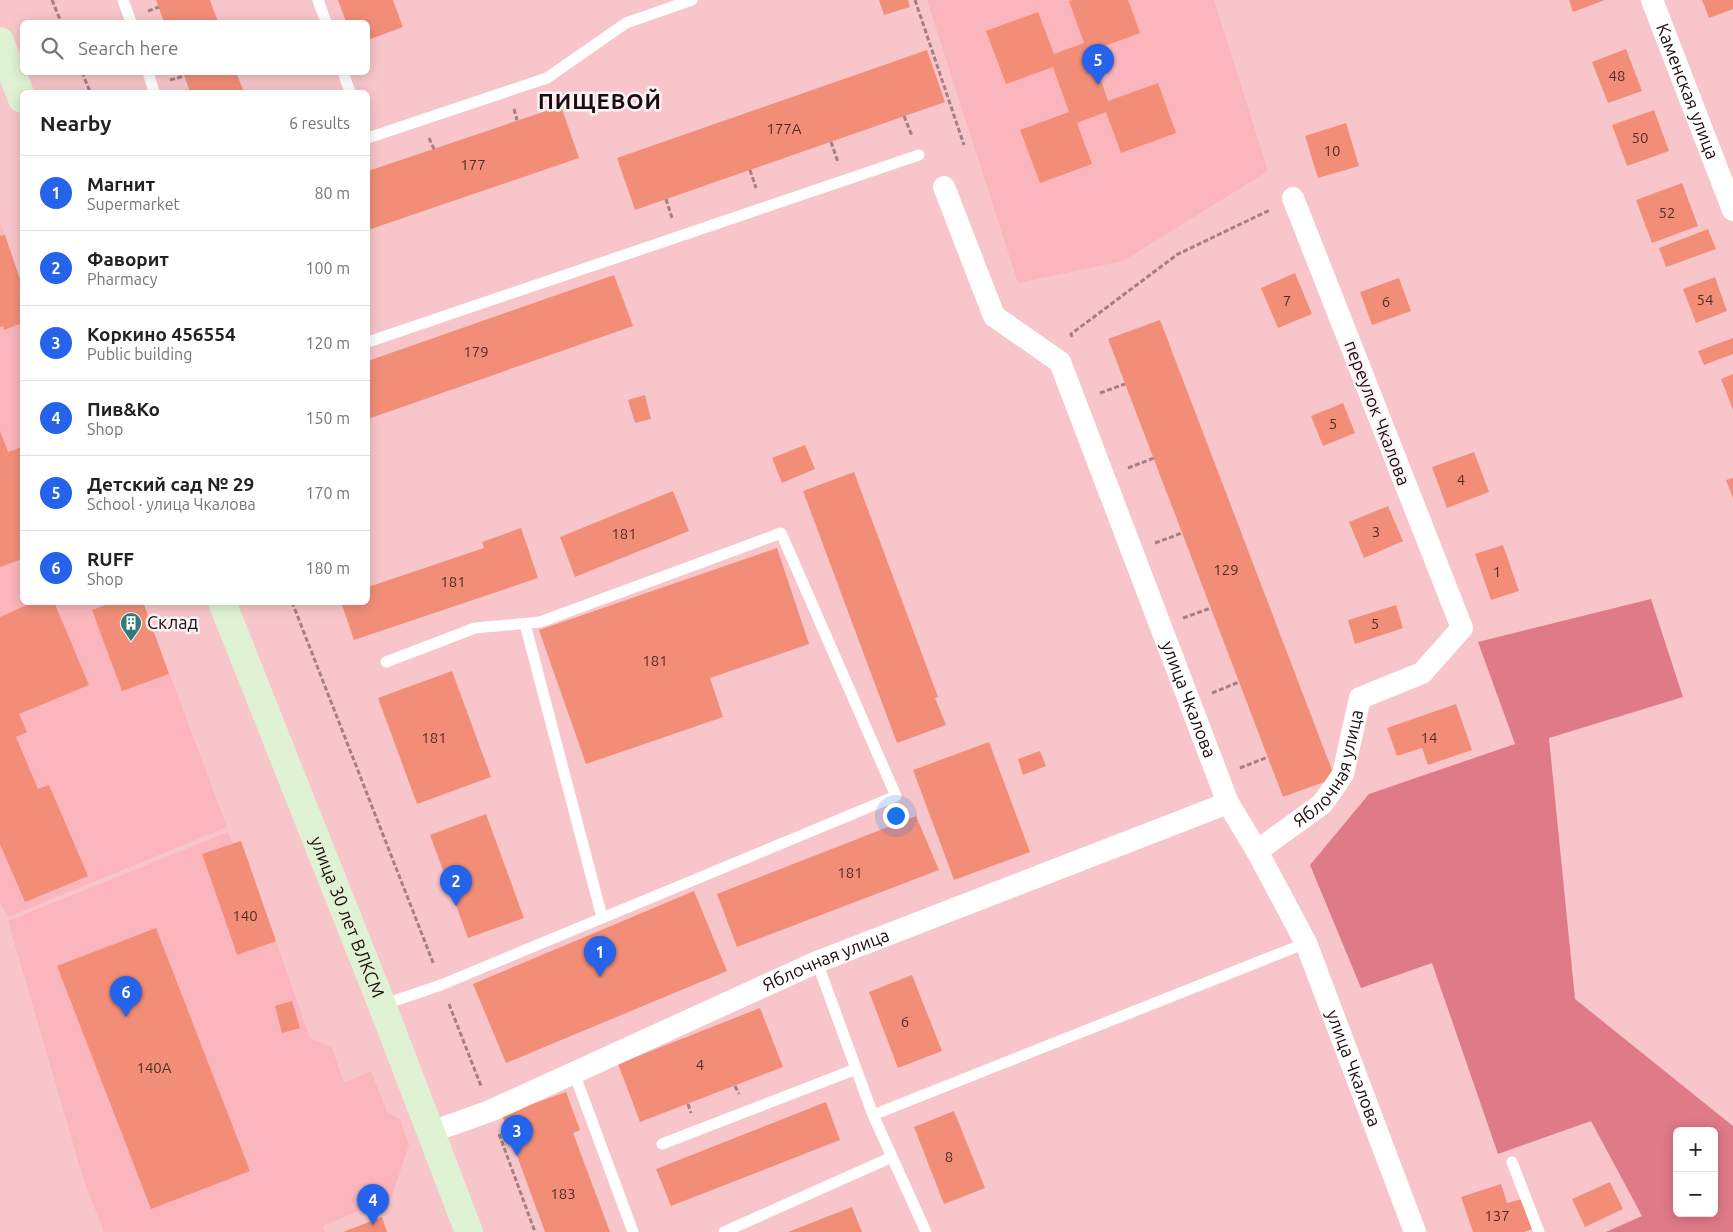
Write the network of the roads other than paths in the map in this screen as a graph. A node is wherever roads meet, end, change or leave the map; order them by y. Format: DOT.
graph roads {
  1 [pos="123,0"];
  2 [pos="318,0"];
  3 [pos="692,0"];
  4 [pos="1652,0"];
  5 [pos="130,20"];
  6 [pos="325,20"];
  7 [pos="0,41"];
  8 [pos="149,75"];
  9 [pos="344,75"];
  10 [pos="153,90"];
  11 [pos="349,90"];
  12 [pos="20,94"];
  13 [pos="370,137"];
  14 [pos="919,155"];
  15 [pos="944,187"];
  16 [pos="1293,198"];
  17 [pos="1733,210"];
  18 [pos="370,341"];
  19 [pos="223,605"];
  20 [pos="525,624"];
  21 [pos="1462,628"];
  22 [pos="386,662"];
  23 [pos="1228,803"];
  24 [pos="1257,851"];
  25 [pos="602,917"];
  26 [pos="1306,943"];
  27 [pos="817,962"];
  28 [pos="382,1005"];
  29 [pos="856,1069"];
  30 [pos="577,1081"];
  31 [pos="873,1115"];
  32 [pos="431,1132"];
  33 [pos="662,1144"];
  34 [pos="892,1157"];
  35 [pos="1512,1162"];
  36 [pos="732,1230"];
  37 [pos="469,1232"];
  38 [pos="634,1232"];
  39 [pos="926,1232"];
  40 [pos="1415,1232"];
  41 [pos="1538,1232"];
  1 -- 5 [label="lane"];
  2 -- 6 [label="lane"];
  3 -- 13 [label="lane"];
  4 -- 17 [label="street, Каменская улица"];
  7 -- 12 [label="main road"];
  8 -- 10 [label="lane"];
  9 -- 11 [label="lane"];
  14 -- 18 [label="lane"];
  15 -- 23 [label="street, улица Чкалова"];
  16 -- 21 [label="street, переулок Чкалова"];
  19 -- 28 [label="main road, улица 30 лет ВЛКСМ"];
  20 -- 22 [label="lane"];
  20 -- 25 [label="lane"];
  20 -- 25 [label="lane"];
  21 -- 24 [label="street, Яблочная улица"];
  23 -- 24 [label="street, улица Чкалова"];
  23 -- 27 [label="street, Яблочная улица"];
  24 -- 26 [label="street, улица Чкалова"];
  25 -- 28 [label="lane"];
  26 -- 31 [label="lane"];
  26 -- 40 [label="street, улица Чкалова"];
  27 -- 29 [label="lane"];
  27 -- 32 [label="street, Яблочная улица"];
  28 -- 32 [label="main road, улица 30 лет ВЛКСМ"];
  29 -- 31 [label="lane"];
  29 -- 33 [label="lane"];
  30 -- 38 [label="lane"];
  31 -- 34 [label="lane"];
  32 -- 37 [label="main road, улица 30 лет ВЛКСМ"];
  34 -- 36 [label="lane"];
  34 -- 39 [label="lane"];
  35 -- 41 [label="lane"];
}
